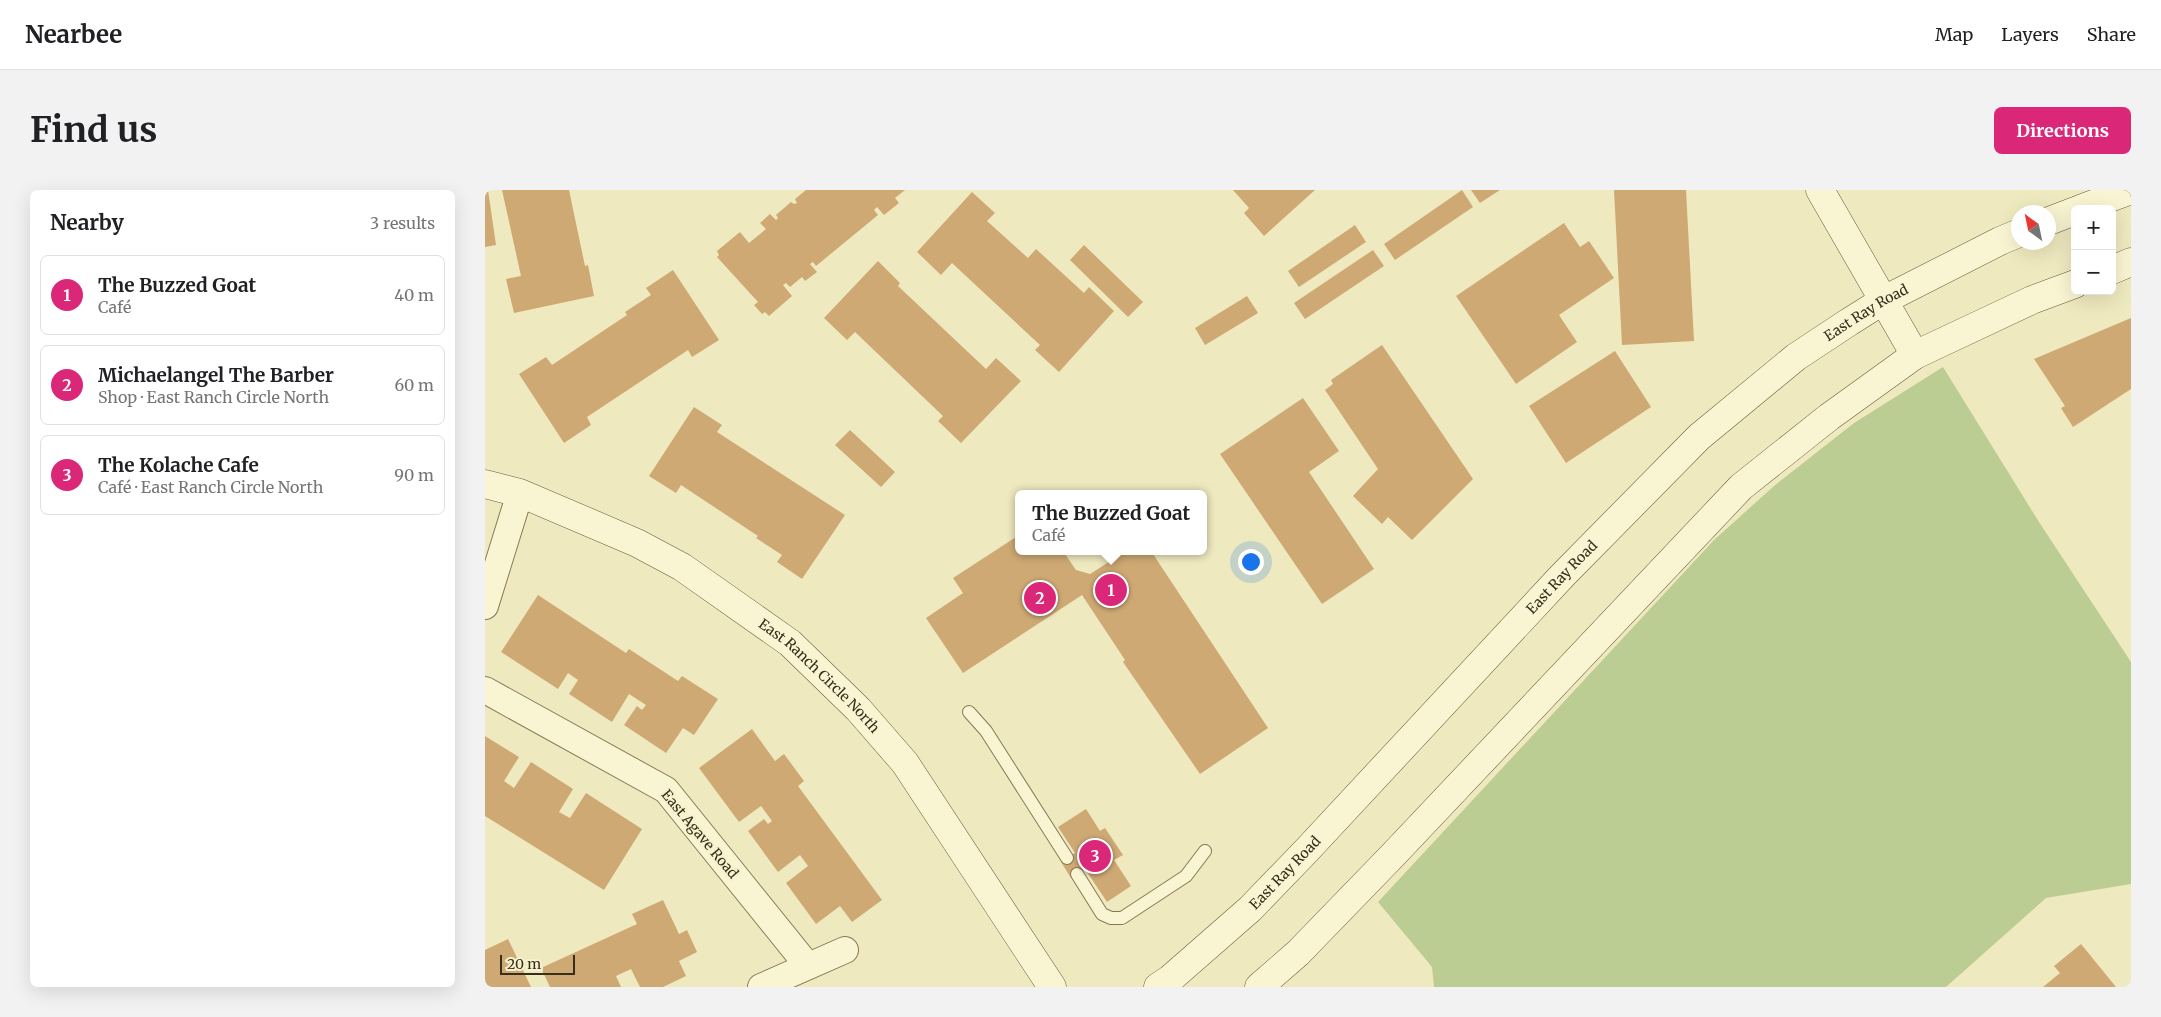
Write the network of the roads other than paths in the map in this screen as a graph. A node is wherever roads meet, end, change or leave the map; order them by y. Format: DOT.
graph roads {
  1 [pos="1820,190"];
  2 [pos="2131,190"];
  3 [pos="2091,205"];
  4 [pos="2071,213"];
  5 [pos="2056,218"];
  6 [pos="2011,236"];
  7 [pos="2131,262"];
  8 [pos="2116,268"];
  9 [pos="2071,285"];
  10 [pos="1884,300"];
  11 [pos="1915,355"];
  12 [pos="485,484"];
  13 [pos="520,492"];
  14 [pos="485,606"];
  15 [pos="485,690"];
  16 [pos="969,712"];
  17 [pos="1205,851"];
  18 [pos="1067,858"];
  19 [pos="1077,874"];
  20 [pos="845,950"];
  21 [pos="808,966"];
  22 [pos="761,987"];
  23 [pos="1051,987"];
  24 [pos="1158,987"];
  25 [pos="1259,987"];
  1 -- 10 [label="main road"];
  2 -- 3 [label="main road"];
  4 -- 5 [label="main road"];
  6 -- 10 [label="main road, East Ray Road"];
  7 -- 8 [label="main road"];
  9 -- 11 [label="main road"];
  10 -- 11 [label="main road"];
  10 -- 24 [label="main road, East Ray Road"];
  11 -- 25 [label="main road"];
  12 -- 13 [label="main road, East Ranch Circle North"];
  13 -- 14 [label="street"];
  13 -- 23 [label="main road, East Ranch Circle North"];
  15 -- 21 [label="street, East Agave Road"];
  16 -- 18 [label="lane"];
  17 -- 19 [label="lane"];
  20 -- 21 [label="street"];
  21 -- 22 [label="street"];
}
